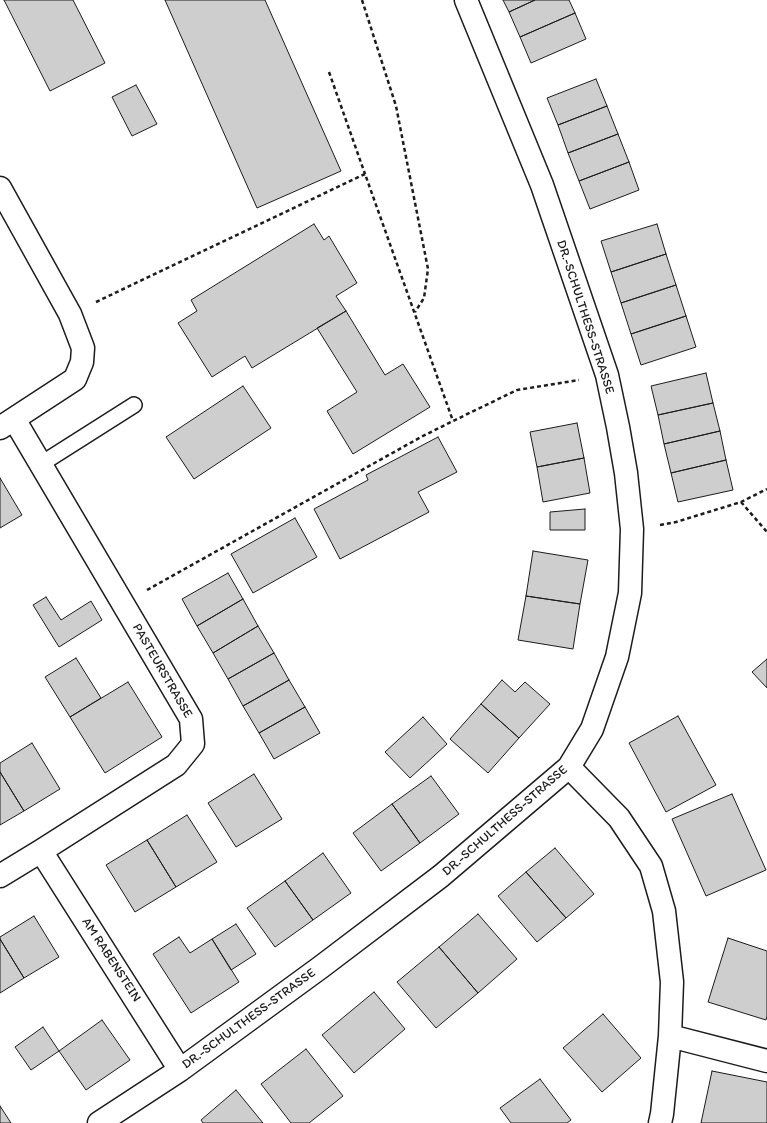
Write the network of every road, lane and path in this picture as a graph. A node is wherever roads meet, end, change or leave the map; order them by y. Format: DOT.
graph roads {
  1 [pos="362,0"];
  2 [pos="466,0"];
  3 [pos="329,72"];
  4 [pos="365,174"];
  5 [pos="0,188"];
  6 [pos="415,312"];
  7 [pos="70,314"];
  8 [pos="607,375"];
  9 [pos="134,405"];
  10 [pos="453,421"];
  11 [pos="7,424"];
  12 [pos="41,464"];
  13 [pos="767,489"];
  14 [pos="741,502"];
  15 [pos="632,529"];
  16 [pos="767,532"];
  17 [pos="123,603"];
  18 [pos="569,768"];
  19 [pos="41,851"];
  20 [pos="0,876"];
  21 [pos="670,1036"];
  22 [pos="767,1061"];
  23 [pos="180,1070"];
  24 [pos="99,1123"];
  25 [pos="660,1123"];
  1 -- 6 [label="path"];
  2 -- 8 [label="street, DR.-SCHULTHESS-STRASSE"];
  3 -- 4 [label="path"];
  4 -- 6 [label="path"];
  4 -- 7 [label="path"];
  5 -- 7 [label="street"];
  6 -- 10 [label="path"];
  7 -- 11 [label="street"];
  8 -- 10 [label="path"];
  8 -- 15 [label="street, DR.-SCHULTHESS-STRASSE"];
  9 -- 12 [label="lane"];
  10 -- 17 [label="path"];
  11 -- 12 [label="street, PASTEURSTRASSE"];
  12 -- 17 [label="street, PASTEURSTRASSE"];
  13 -- 14 [label="path"];
  14 -- 15 [label="path"];
  14 -- 16 [label="path"];
  15 -- 18 [label="street, DR.-SCHULTHESS-STRASSE"];
  17 -- 19 [label="street, PASTEURSTRASSE"];
  18 -- 21 [label="street"];
  18 -- 23 [label="street, DR.-SCHULTHESS-STRASSE"];
  19 -- 20 [label="street, PASTEURSTRASSE"];
  19 -- 23 [label="street, AM RABENSTEIN"];
  21 -- 22 [label="street"];
  21 -- 25 [label="street"];
  23 -- 24 [label="street, DR.-SCHULTHESS-STRASSE"];
}
